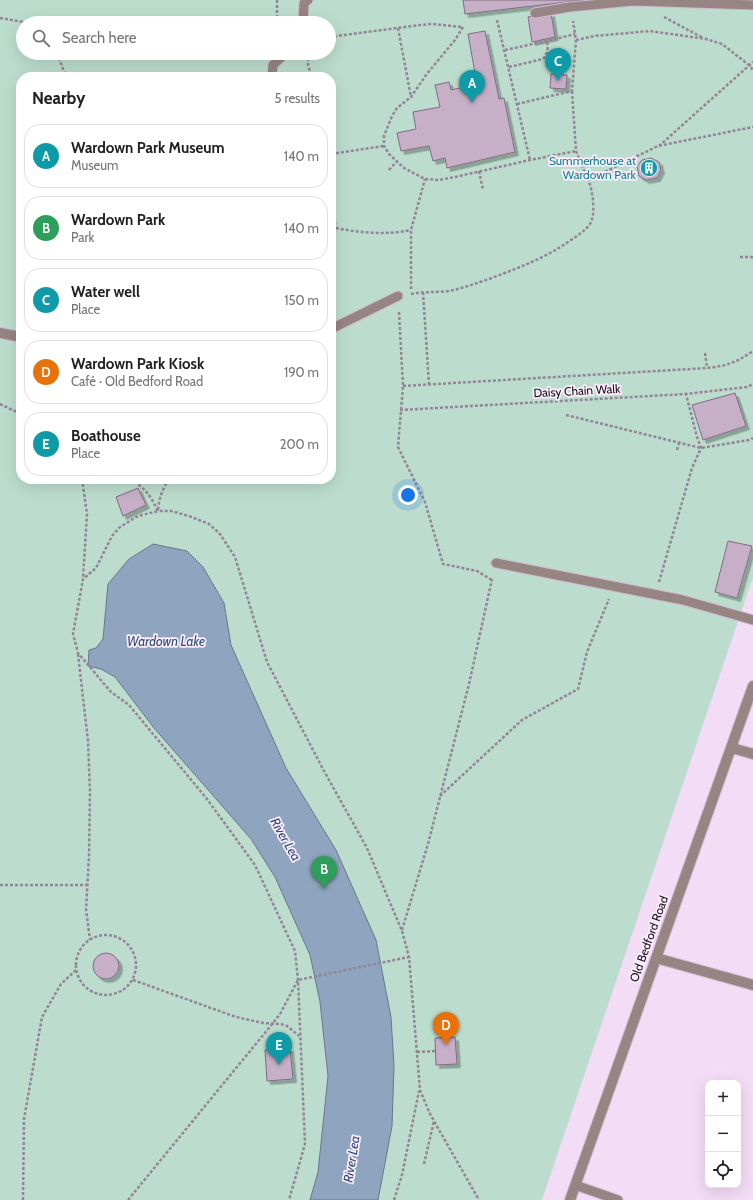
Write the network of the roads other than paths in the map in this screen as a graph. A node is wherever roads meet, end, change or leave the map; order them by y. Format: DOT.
graph roads {
  1 [pos="308,0"];
  2 [pos="633,0"];
  3 [pos="753,5"];
  4 [pos="535,12"];
  5 [pos="303,16"];
  6 [pos="279,60"];
  7 [pos="273,72"];
  8 [pos="398,296"];
  9 [pos="336,327"];
  10 [pos="0,333"];
  11 [pos="16,336"];
  12 [pos="496,563"];
  13 [pos="753,620"];
  14 [pos="753,686"];
  15 [pos="732,748"];
  16 [pos="753,754"];
  17 [pos="656,958"];
  18 [pos="753,985"];
  19 [pos="575,1185"];
  20 [pos="570,1200"];
  21 [pos="618,1200"];
  1 -- 5 [label="lane"];
  2 -- 3 [label="lane"];
  2 -- 4 [label="lane"];
  6 -- 7 [label="lane"];
  8 -- 9 [label="lane"];
  10 -- 11 [label="street"];
  12 -- 13 [label="lane"];
  14 -- 15 [label="street, Old Bedford Road"];
  15 -- 16 [label="street"];
  15 -- 17 [label="street, Old Bedford Road"];
  17 -- 18 [label="street"];
  17 -- 19 [label="street, Old Bedford Road"];
  19 -- 20 [label="street, Old Bedford Road"];
  19 -- 21 [label="lane"];
}
